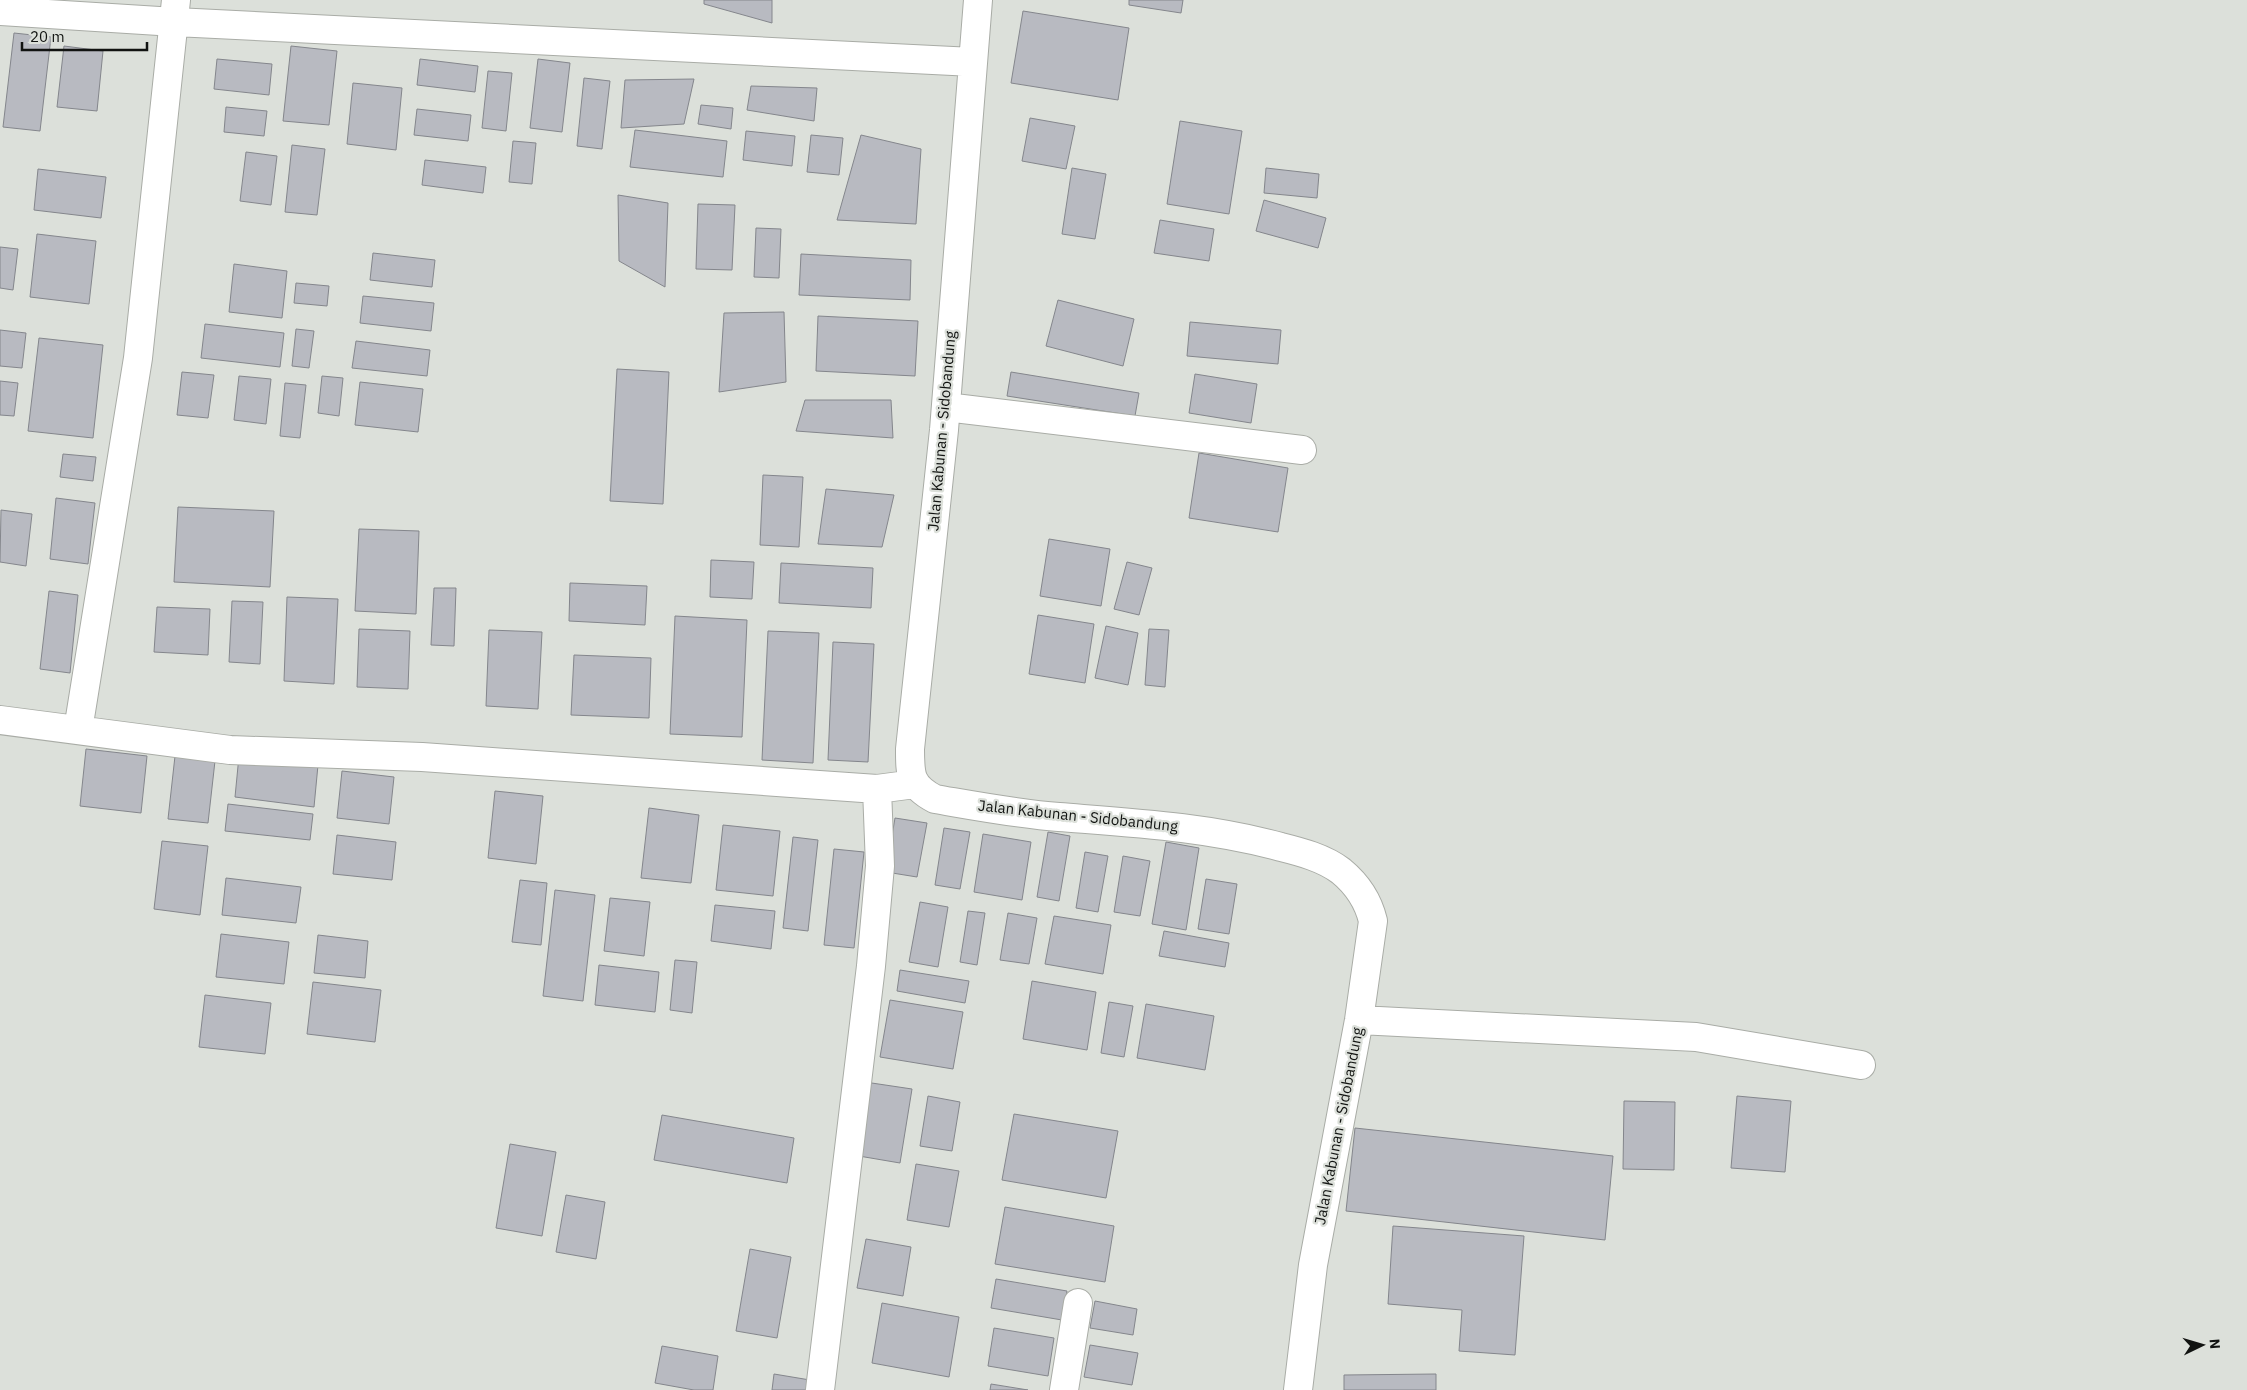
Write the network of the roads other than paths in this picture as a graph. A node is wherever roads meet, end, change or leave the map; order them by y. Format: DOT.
graph roads {
  1 [pos="978,0"];
  2 [pos="0,11"];
  3 [pos="175,11"];
  4 [pos="973,62"];
  5 [pos="946,406"];
  6 [pos="1302,450"];
  7 [pos="0,720"];
  8 [pos="78,730"];
  9 [pos="915,784"];
  10 [pos="877,789"];
  11 [pos="1359,1020"];
  12 [pos="1862,1064"];
  13 [pos="1078,1303"];
  14 [pos="820,1390"];
  15 [pos="1064,1390"];
  16 [pos="1298,1390"];
  1 -- 4 [label="street, Jalan Kabunan - Sidobandung"];
  2 -- 3 [label="street"];
  3 -- 4 [label="street"];
  3 -- 8 [label="street"];
  4 -- 5 [label="street, Jalan Kabunan - Sidobandung"];
  5 -- 6 [label="street"];
  5 -- 9 [label="street, Jalan Kabunan - Sidobandung"];
  7 -- 8 [label="street"];
  8 -- 10 [label="street"];
  9 -- 10 [label="street"];
  9 -- 11 [label="street, Jalan Kabunan - Sidobandung"];
  10 -- 14 [label="street"];
  11 -- 12 [label="street"];
  11 -- 16 [label="street, Jalan Kabunan - Sidobandung"];
  13 -- 15 [label="street"];
}
